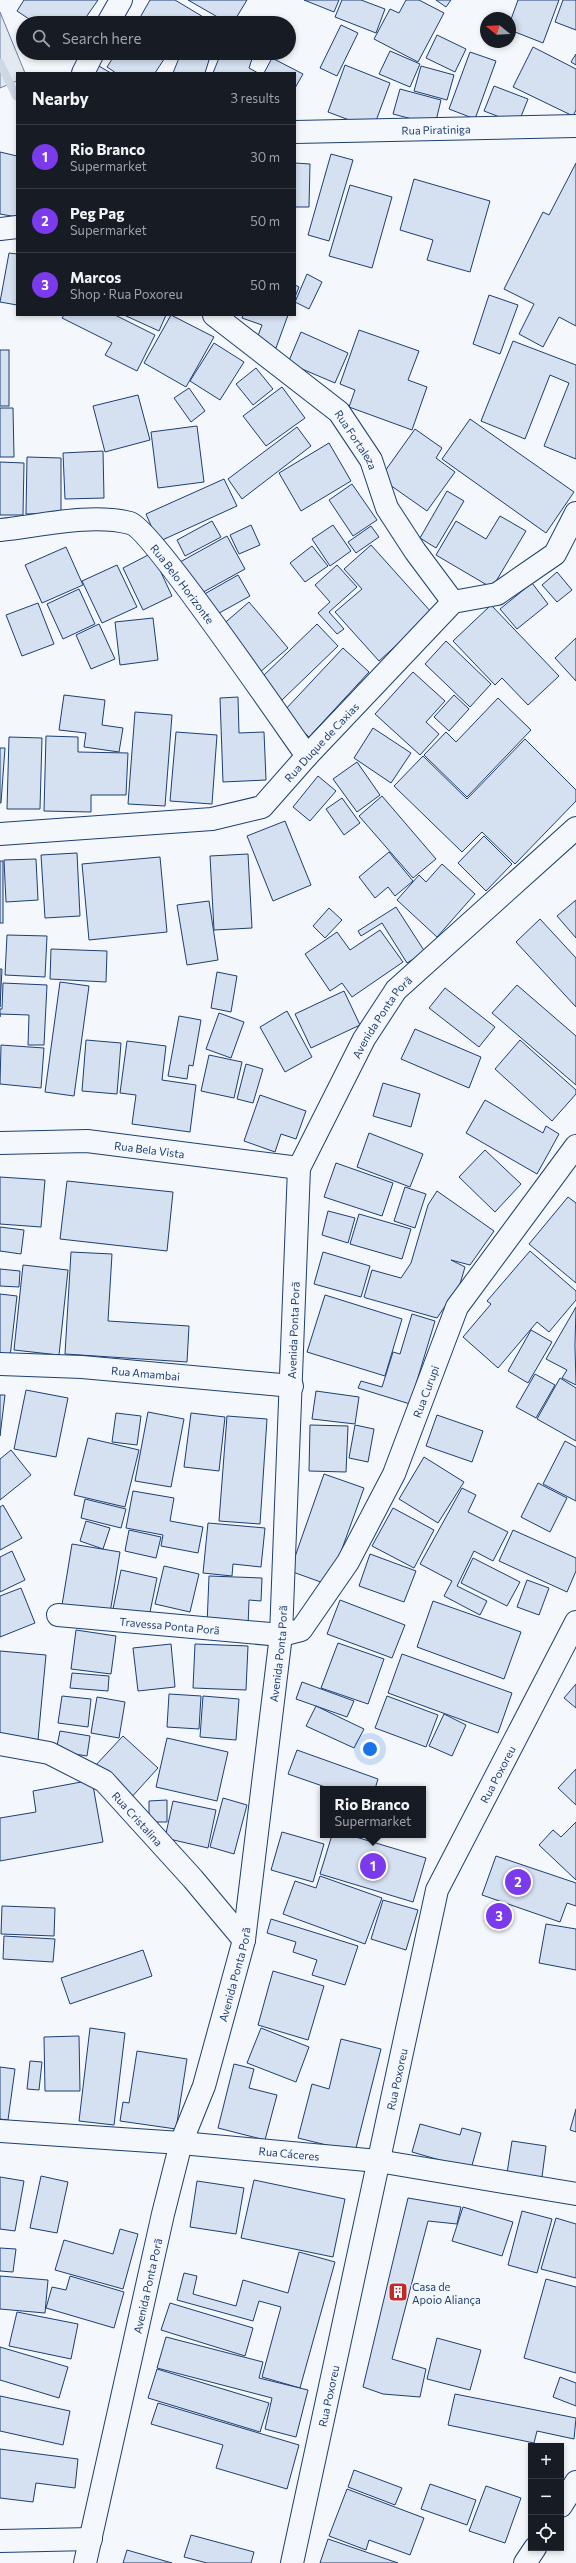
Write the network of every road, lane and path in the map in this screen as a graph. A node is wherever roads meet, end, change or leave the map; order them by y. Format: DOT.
graph roads {
  1 [pos="121,0"];
  2 [pos="112,16"];
  3 [pos="90,60"];
  4 [pos="84,72"];
  5 [pos="576,126"];
  6 [pos="296,132"];
  7 [pos="16,227"];
  8 [pos="0,229"];
  9 [pos="215,316"];
  10 [pos="576,513"];
  11 [pos="0,530"];
  12 [pos="453,602"];
  13 [pos="307,756"];
  14 [pos="576,828"];
  15 [pos="0,834"];
  16 [pos="0,1143"];
  17 [pos="576,1146"];
  18 [pos="298,1168"];
  19 [pos="0,1364"];
  20 [pos="292,1386"];
  21 [pos="58,1615"];
  22 [pos="576,1622"];
  23 [pos="281,1635"];
  24 [pos="0,1744"];
  25 [pos="244,1940"];
  26 [pos="0,2131"];
  27 [pos="181,2143"];
  28 [pos="378,2161"];
  29 [pos="576,2194"];
  30 [pos="576,2482"];
  31 [pos="564,2501"];
  32 [pos="91,2540"];
  33 [pos="0,2541"];
  34 [pos="533,2551"];
  35 [pos="85,2563"];
  36 [pos="292,2563"];
  37 [pos="525,2563"];
  1 -- 2 [label="street"];
  3 -- 4 [label="street"];
  5 -- 6 [label="street, Rua Piratiniga"];
  7 -- 8 [label="street"];
  9 -- 12 [label="street, Rua Fortaleza"];
  10 -- 12 [label="street"];
  11 -- 13 [label="street, Rua Belo Horizonte"];
  12 -- 13 [label="street, Rua Duque de Caxias"];
  13 -- 15 [label="street, Rua Duque de Caxias"];
  14 -- 18 [label="street, Avenida Ponta Porã"];
  16 -- 18 [label="street, Rua Bela Vista"];
  17 -- 23 [label="street, Rua Curupi"];
  18 -- 20 [label="street, Avenida Ponta Porã"];
  19 -- 20 [label="street, Rua Amambai"];
  20 -- 23 [label="street, Avenida Ponta Porã"];
  21 -- 23 [label="street, Travessa Ponta Porã"];
  22 -- 28 [label="street, Rua Poxoreu"];
  23 -- 25 [label="street, Avenida Ponta Porã"];
  24 -- 25 [label="street, Rua Cristalina"];
  25 -- 27 [label="street, Avenida Ponta Porã"];
  26 -- 27 [label="street, Rua Cáceres"];
  27 -- 28 [label="street, Rua Cáceres"];
  27 -- 32 [label="street, Avenida Ponta Porã"];
  28 -- 29 [label="street, Rua Cáceres"];
  28 -- 36 [label="street, Rua Poxoreu"];
  30 -- 31 [label="street"];
  32 -- 33 [label="street"];
  32 -- 35 [label="street, Avenida Ponta Porã"];
  34 -- 37 [label="street"];
}
